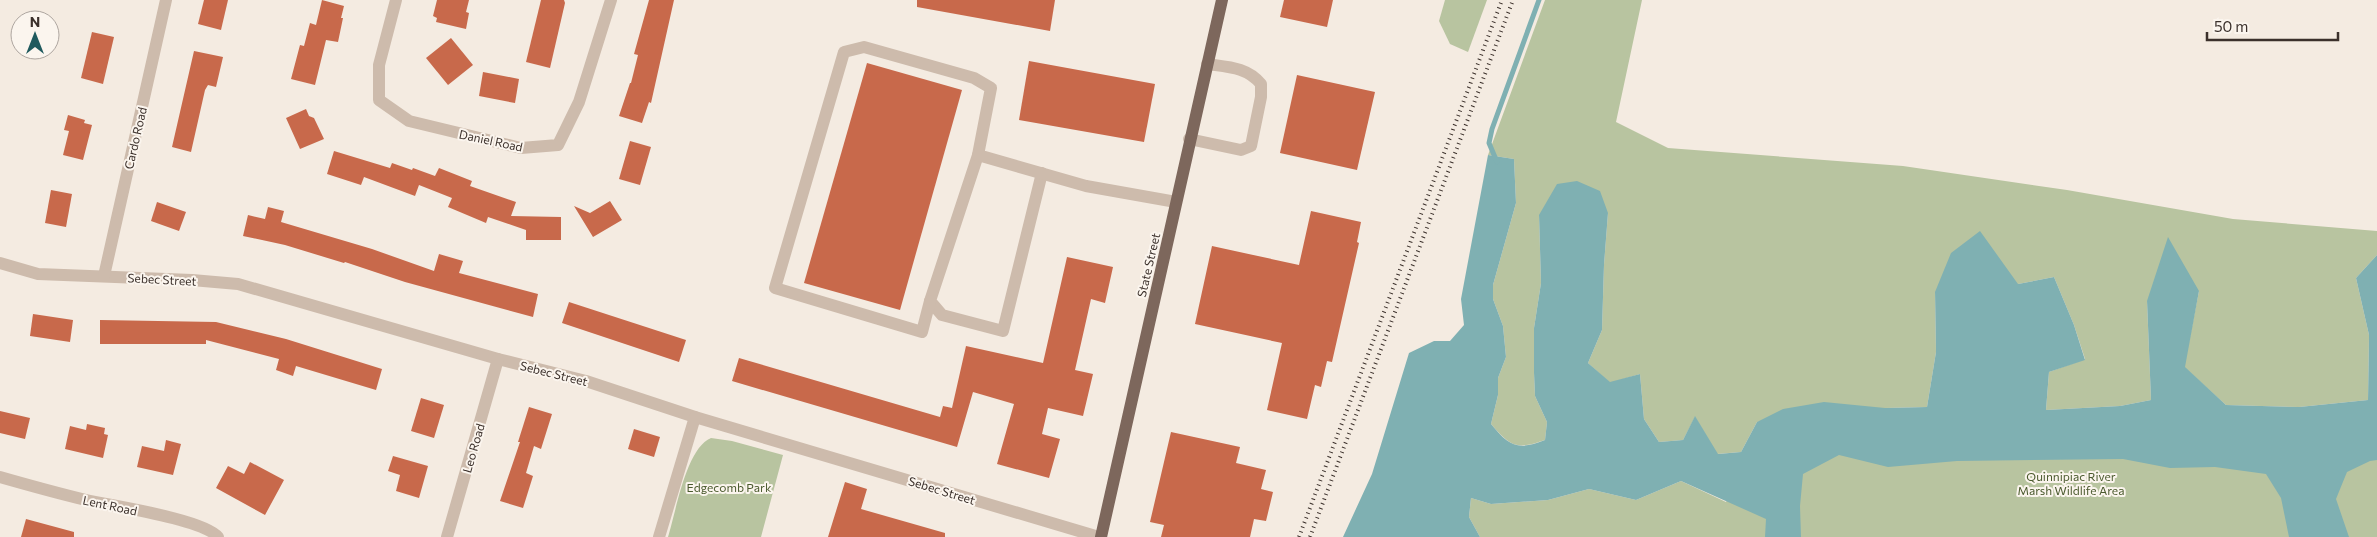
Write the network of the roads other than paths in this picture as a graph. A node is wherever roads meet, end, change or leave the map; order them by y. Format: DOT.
graph roads {
  1 [pos="166,0"];
  2 [pos="396,0"];
  3 [pos="611,0"];
  4 [pos="1222,0"];
  5 [pos="1207,64"];
  6 [pos="1189,139"];
  7 [pos="978,155"];
  8 [pos="1042,173"];
  9 [pos="1176,202"];
  10 [pos="0,263"];
  11 [pos="104,276"];
  12 [pos="930,301"];
  13 [pos="498,359"];
  14 [pos="695,417"];
  15 [pos="0,478"];
  16 [pos="218,537"];
  17 [pos="448,537"];
  18 [pos="659,537"];
  19 [pos="1100,537"];
  1 -- 11 [label="street, Cardo Road"];
  2 -- 3 [label="street, Daniel Road"];
  4 -- 5 [label="main road, State Street"];
  5 -- 6 [label="main road, State Street"];
  5 -- 6 [label="street"];
  6 -- 9 [label="main road, State Street"];
  7 -- 8 [label="street"];
  7 -- 12 [label="street"];
  7 -- 12 [label="street"];
  8 -- 9 [label="street"];
  8 -- 12 [label="street"];
  9 -- 19 [label="main road, State Street"];
  10 -- 11 [label="street, Sebec Street"];
  11 -- 13 [label="street, Sebec Street"];
  13 -- 14 [label="street, Sebec Street"];
  13 -- 17 [label="street, Leo Road"];
  14 -- 18 [label="street"];
  14 -- 19 [label="street, Sebec Street"];
  15 -- 16 [label="street, Lent Road"];
}
